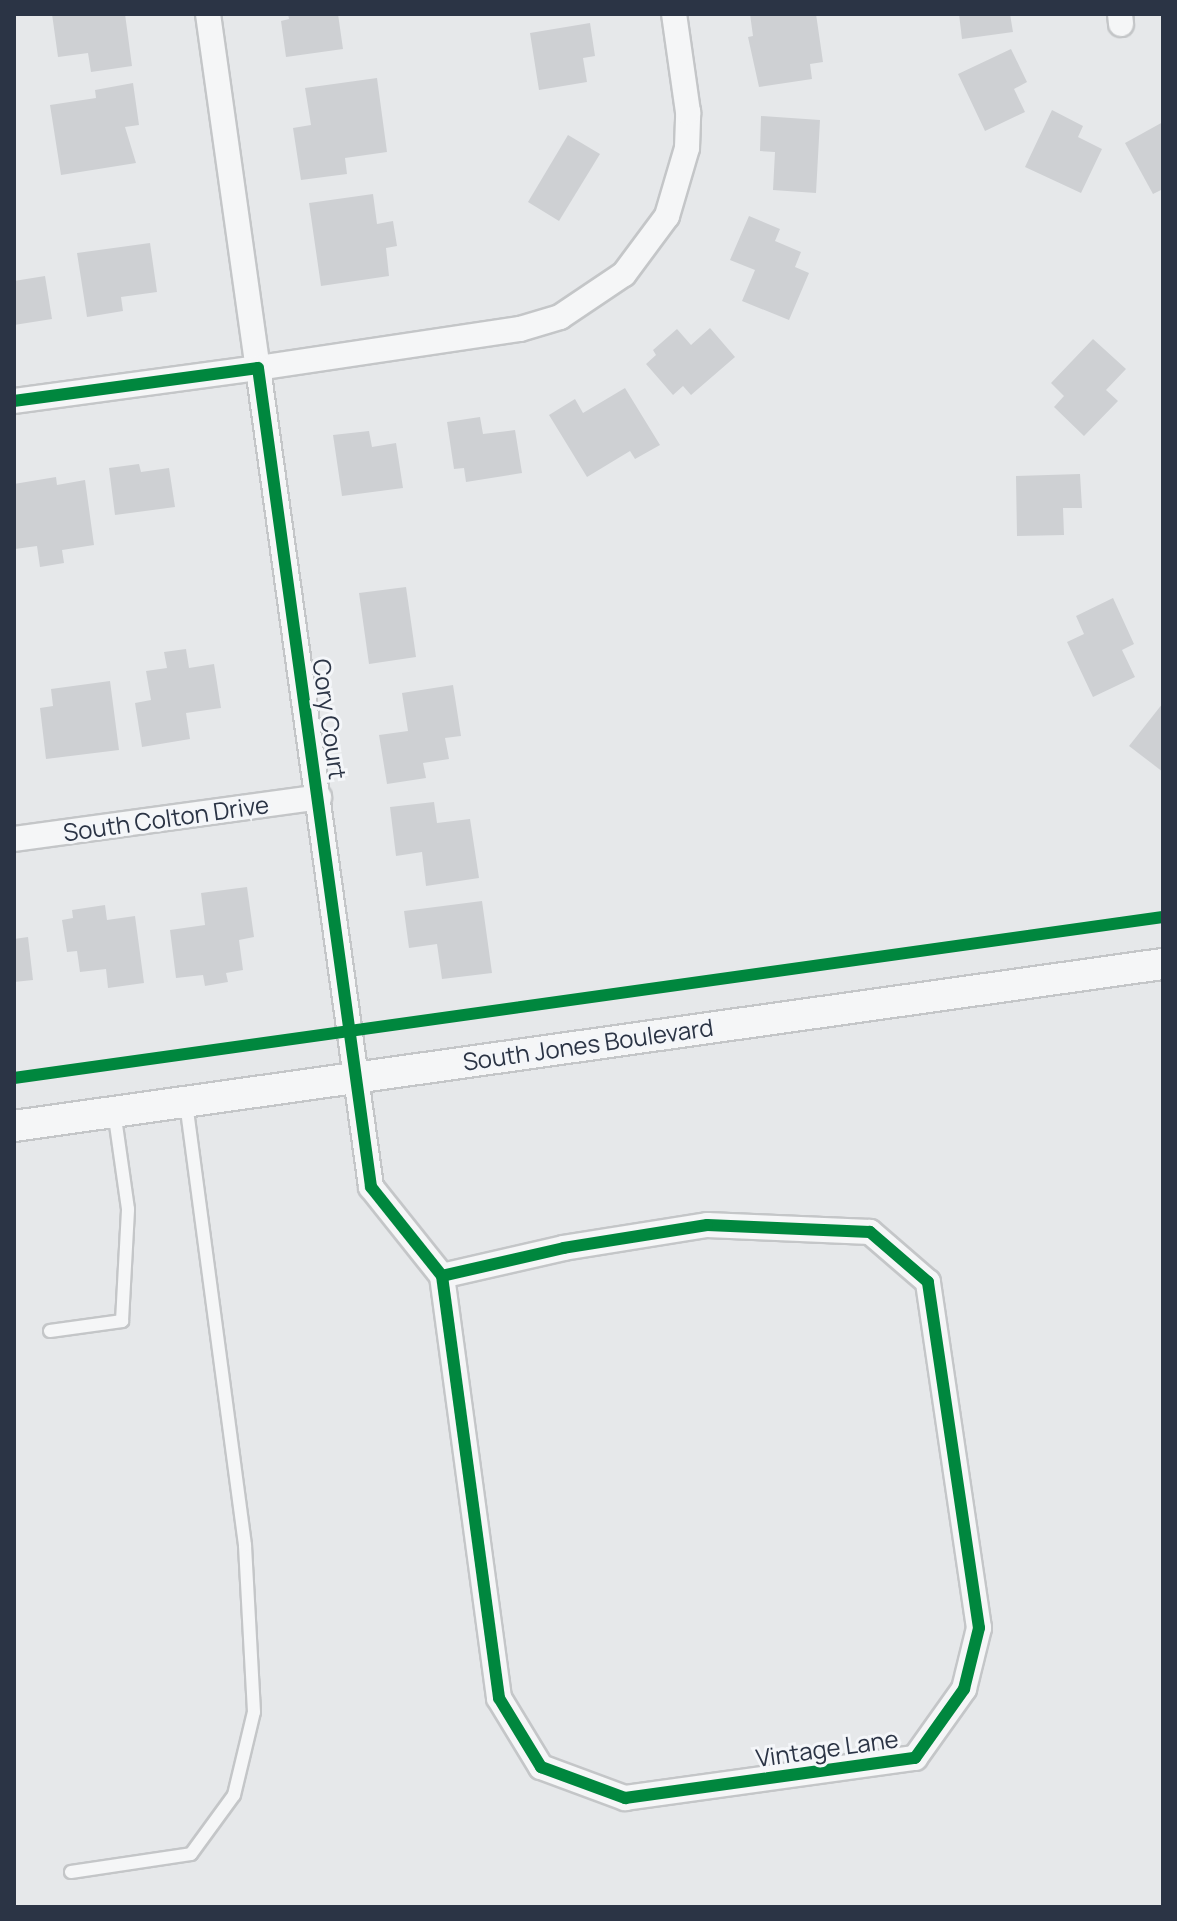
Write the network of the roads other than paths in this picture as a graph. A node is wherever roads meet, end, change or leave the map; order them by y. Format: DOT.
graph roads {
  1 [pos="208,14"];
  2 [pos="674,14"];
  3 [pos="258,368"];
  4 [pos="14,401"];
  5 [pos="319,797"];
  6 [pos="14,839"];
  7 [pos="1163,964"];
  8 [pos="358,1076"];
  9 [pos="186,1101"];
  10 [pos="114,1111"];
  11 [pos="14,1126"];
  12 [pos="442,1276"];
  13 [pos="50,1331"];
  14 [pos="71,1872"];
  1 -- 3 [label="street, Cory Court"];
  2 -- 3 [label="street"];
  3 -- 4 [label="street"];
  3 -- 5 [label="street, Cory Court"];
  5 -- 6 [label="street, South Colton Drive"];
  5 -- 8 [label="street, Cory Court"];
  7 -- 8 [label="street, South Jones Boulevard"];
  8 -- 9 [label="street, South Jones Boulevard"];
  8 -- 12 [label="street"];
  9 -- 10 [label="street, South Jones Boulevard"];
  9 -- 14 [label="lane"];
  10 -- 11 [label="street, South Jones Boulevard"];
  10 -- 13 [label="lane"];
  12 -- 12 [label="street, Vintage Lane"];
}
